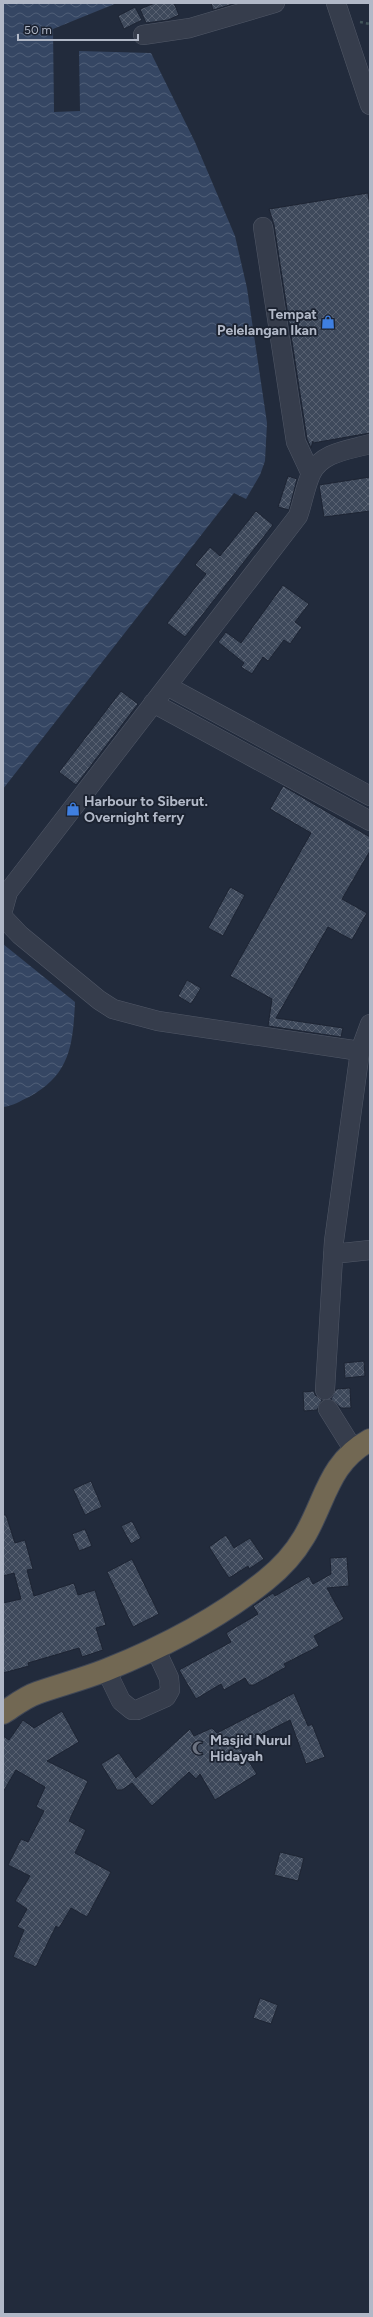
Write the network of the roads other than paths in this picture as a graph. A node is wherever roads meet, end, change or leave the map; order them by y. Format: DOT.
graph roads {
  1 [pos="275,3"];
  2 [pos="336,3"];
  3 [pos="143,35"];
  4 [pos="370,105"];
  5 [pos="263,227"];
  6 [pos="370,444"];
  7 [pos="311,474"];
  8 [pos="168,686"];
  9 [pos="153,703"];
  10 [pos="370,796"];
  11 [pos="370,821"];
  12 [pos="3,910"];
  13 [pos="3,917"];
  14 [pos="370,1024"];
  15 [pos="359,1057"];
  16 [pos="370,1250"];
  17 [pos="333,1254"];
  18 [pos="325,1390"];
  19 [pos="328,1409"];
  20 [pos="362,1445"];
  21 [pos="155,1648"];
  22 [pos="106,1670"];
  23 [pos="3,1712"];
  1 -- 3 [label="street"];
  2 -- 4 [label="street"];
  5 -- 7 [label="street"];
  6 -- 7 [label="street"];
  7 -- 8 [label="street"];
  8 -- 9 [label="street"];
  8 -- 10 [label="street"];
  9 -- 11 [label="street"];
  9 -- 12 [label="street"];
  13 -- 15 [label="street"];
  14 -- 15 [label="street"];
  15 -- 17 [label="street"];
  16 -- 17 [label="street"];
  17 -- 18 [label="street"];
  19 -- 20 [label="street"];
  20 -- 21 [label="highway"];
  21 -- 22 [label="highway"];
  21 -- 22 [label="street"];
  22 -- 23 [label="highway"];
}
